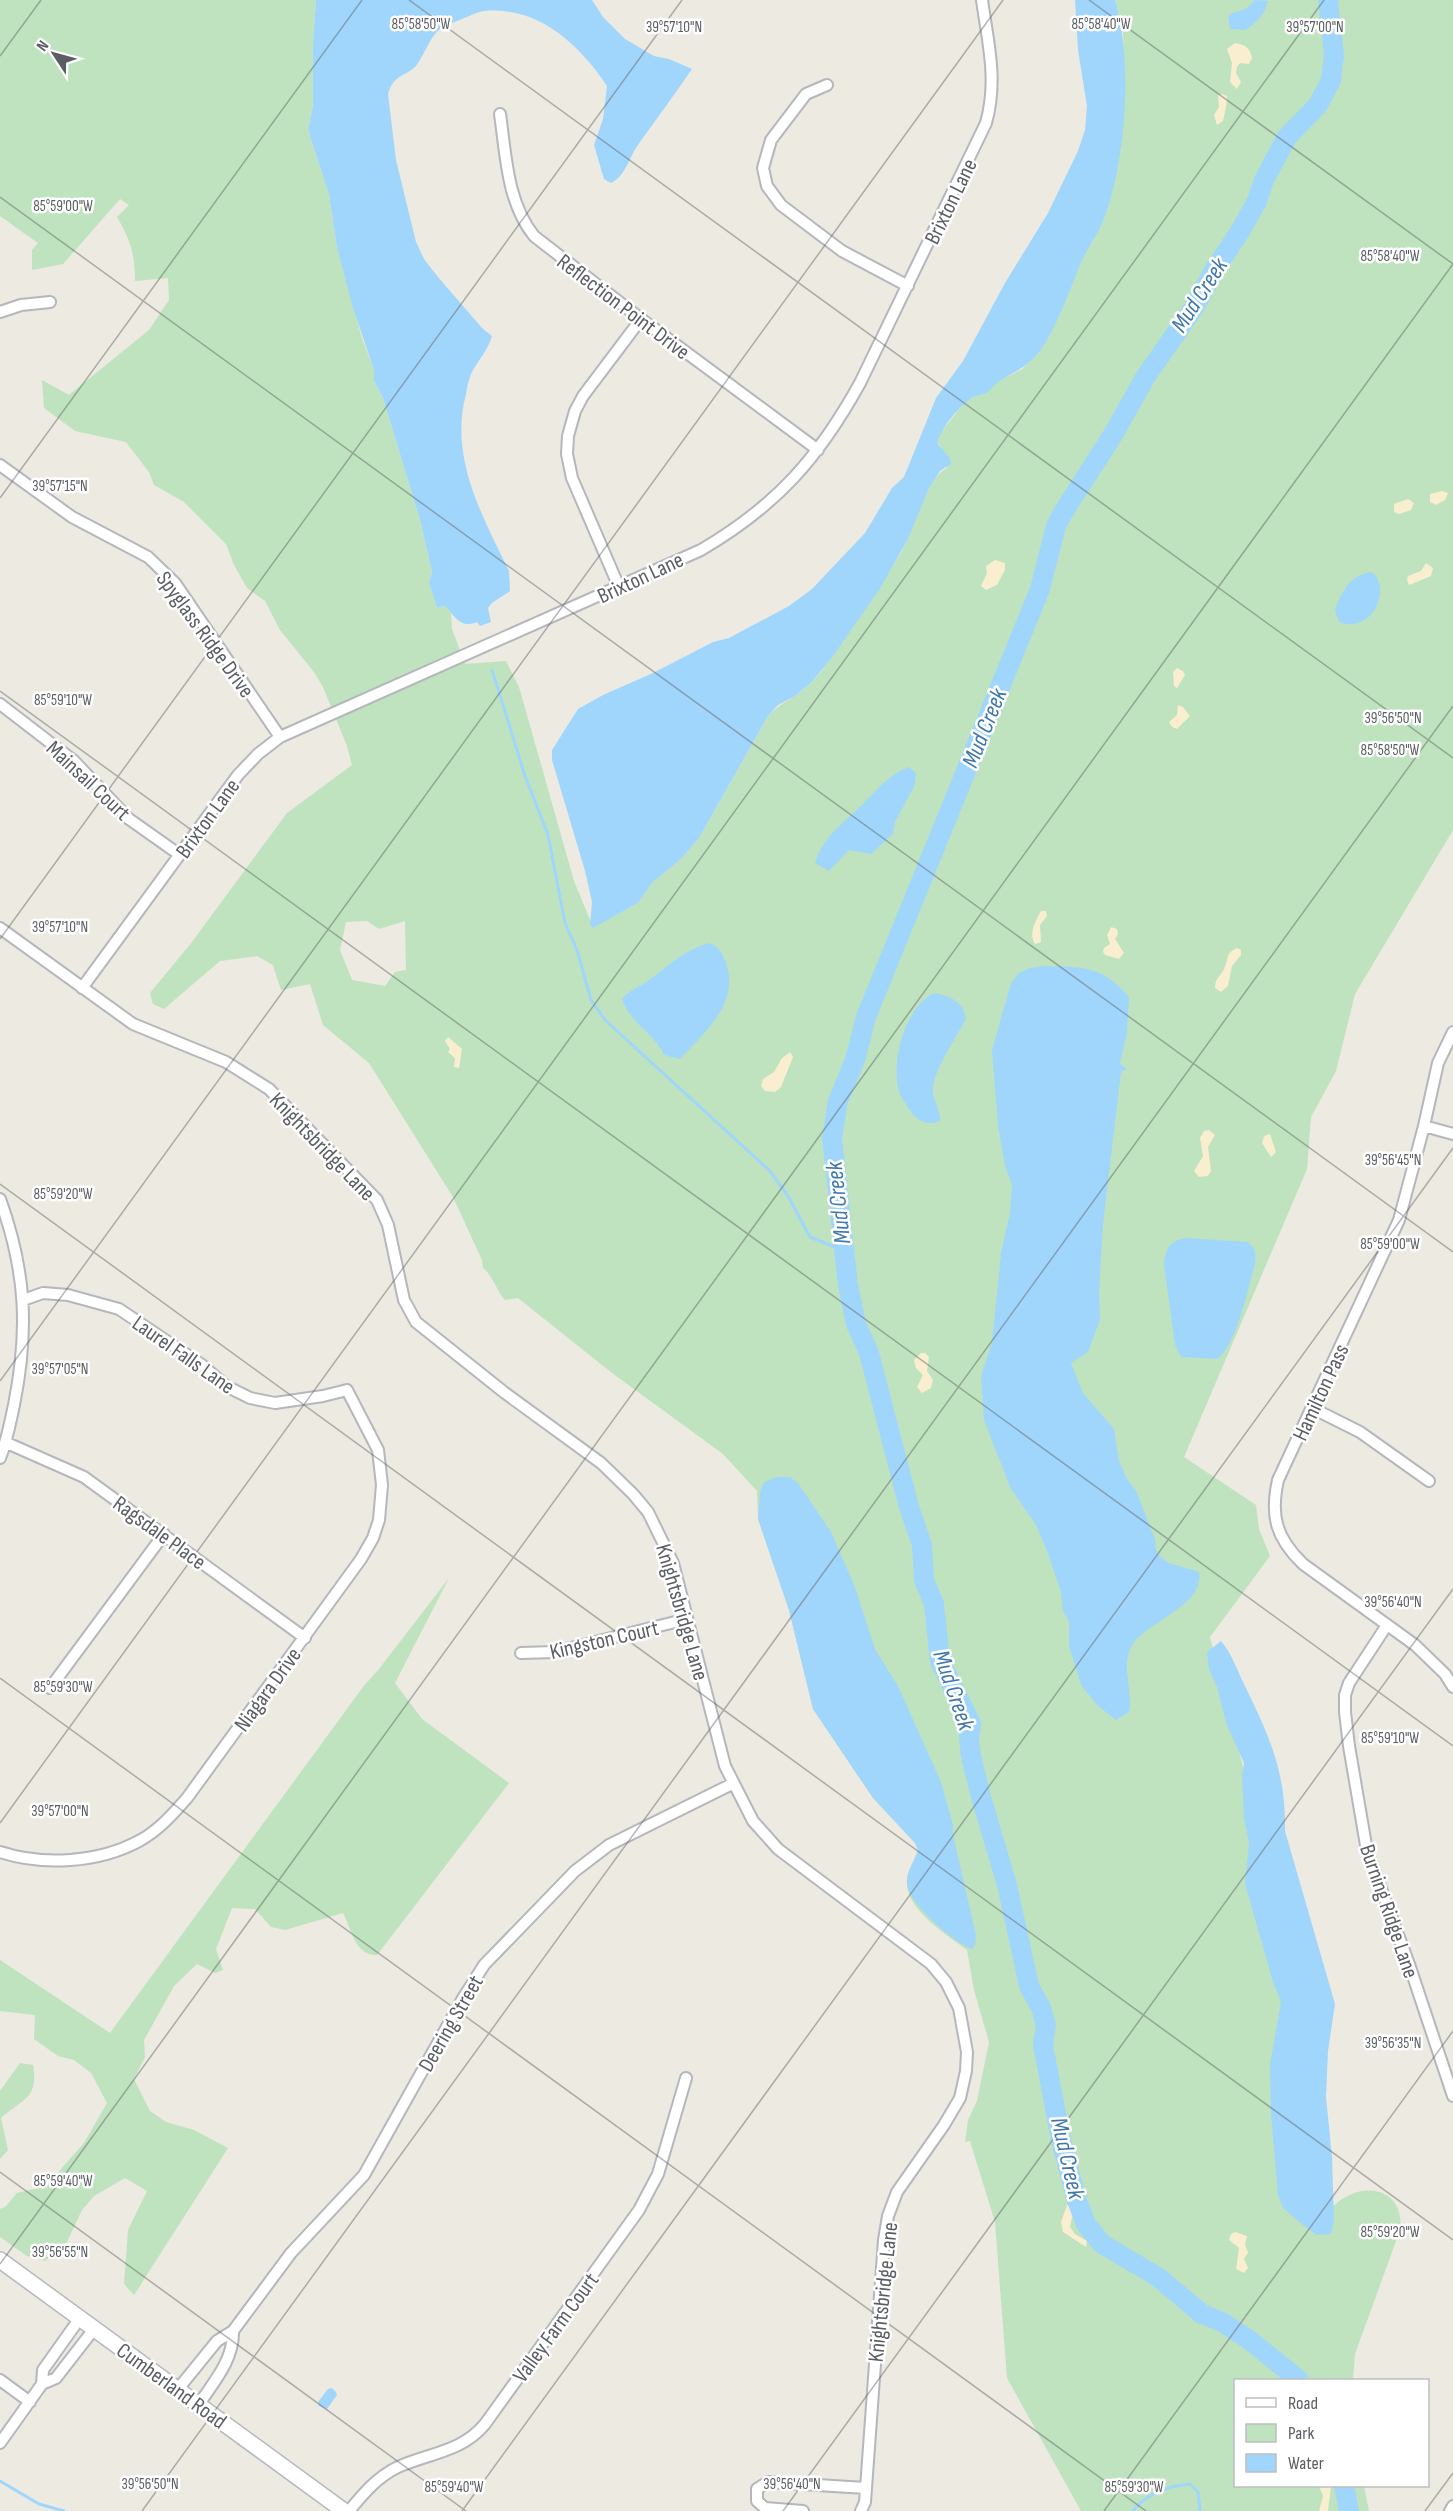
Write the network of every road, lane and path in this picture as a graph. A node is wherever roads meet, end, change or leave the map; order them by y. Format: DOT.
graph roads {
  1 [pos="982,0"];
  2 [pos="827,86"];
  3 [pos="500,114"];
  4 [pos="908,286"];
  5 [pos="50,302"];
  6 [pos="0,312"];
  7 [pos="641,319"];
  8 [pos="818,450"];
  9 [pos="0,465"];
  10 [pos="620,587"];
  11 [pos="0,704"];
  12 [pos="280,737"];
  13 [pos="180,855"];
  14 [pos="0,928"];
  15 [pos="82,988"];
  16 [pos="1453,1032"];
  17 [pos="1424,1126"];
  18 [pos="1453,1134"];
  19 [pos="0,1199"];
  20 [pos="23,1300"];
  21 [pos="347,1390"];
  22 [pos="1312,1408"];
  23 [pos="7,1443"];
  24 [pos="0,1458"];
  25 [pos="1429,1481"];
  26 [pos="164,1534"];
  27 [pos="687,1619"];
  28 [pos="1387,1625"];
  29 [pos="304,1638"];
  30 [pos="521,1653"];
  31 [pos="1453,1687"];
  32 [pos="50,1688"];
  33 [pos="732,1784"];
  34 [pos="0,1852"];
  35 [pos="686,2078"];
  36 [pos="1453,2096"];
  37 [pos="0,2260"];
  38 [pos="80,2318"];
  39 [pos="94,2329"];
  40 [pos="232,2331"];
  41 [pos="0,2380"];
  42 [pos="42,2384"];
  43 [pos="178,2389"];
  44 [pos="30,2402"];
  45 [pos="199,2404"];
  46 [pos="0,2443"];
  47 [pos="866,2488"];
  48 [pos="1453,2506"];
  49 [pos="344,2511"];
  50 [pos="349,2511"];
  51 [pos="803,2511"];
  52 [pos="861,2511"];
  53 [pos="1450,2511"];
  1 -- 4 [label="street, Brixton Lane"];
  2 -- 4 [label="street"];
  3 -- 7 [label="street, Reflection Point Drive"];
  4 -- 8 [label="street, Brixton Lane"];
  5 -- 6 [label="street"];
  7 -- 8 [label="street, Reflection Point Drive"];
  7 -- 10 [label="street"];
  8 -- 10 [label="street, Brixton Lane"];
  9 -- 12 [label="street, Spyglass Ridge Drive"];
  10 -- 12 [label="street, Brixton Lane"];
  11 -- 13 [label="street, Mainsail Court"];
  12 -- 13 [label="street, Brixton Lane"];
  13 -- 15 [label="street, Brixton Lane"];
  14 -- 15 [label="street, Knightsbridge Lane"];
  15 -- 27 [label="street, Knightsbridge Lane"];
  16 -- 17 [label="street, Hamilton Pass"];
  17 -- 18 [label="street"];
  17 -- 22 [label="street, Hamilton Pass"];
  19 -- 20 [label="street"];
  20 -- 21 [label="street, Laurel Falls Lane"];
  20 -- 23 [label="street"];
  21 -- 29 [label="street, Niagara Drive"];
  22 -- 25 [label="street"];
  22 -- 28 [label="street, Hamilton Pass"];
  23 -- 24 [label="street"];
  23 -- 26 [label="street, Ragsdale Place"];
  26 -- 29 [label="street, Ragsdale Place"];
  26 -- 32 [label="street"];
  27 -- 30 [label="street, Kingston Court"];
  27 -- 33 [label="street, Knightsbridge Lane"];
  28 -- 31 [label="street, Hamilton Pass"];
  28 -- 36 [label="street, Burning Ridge Lane"];
  29 -- 34 [label="street, Niagara Drive"];
  33 -- 40 [label="street, Deering Street"];
  33 -- 47 [label="street, Knightsbridge Lane"];
  35 -- 50 [label="street, Valley Farm Court"];
  37 -- 38 [label="main road, Cumberland Road"];
  38 -- 39 [label="main road, Cumberland Road"];
  38 -- 42 [label="street"];
  39 -- 42 [label="street"];
  39 -- 43 [label="main road, Cumberland Road"];
  40 -- 43 [label="street, Deering Street"];
  40 -- 45 [label="street, Deering Street"];
  41 -- 44 [label="street"];
  42 -- 44 [label="street"];
  43 -- 45 [label="main road, Cumberland Road"];
  44 -- 46 [label="street"];
  45 -- 49 [label="main road, Cumberland Road"];
  47 -- 51 [label="street"];
  47 -- 52 [label="street, Knightsbridge Lane"];
  48 -- 53 [label="street"];
}
